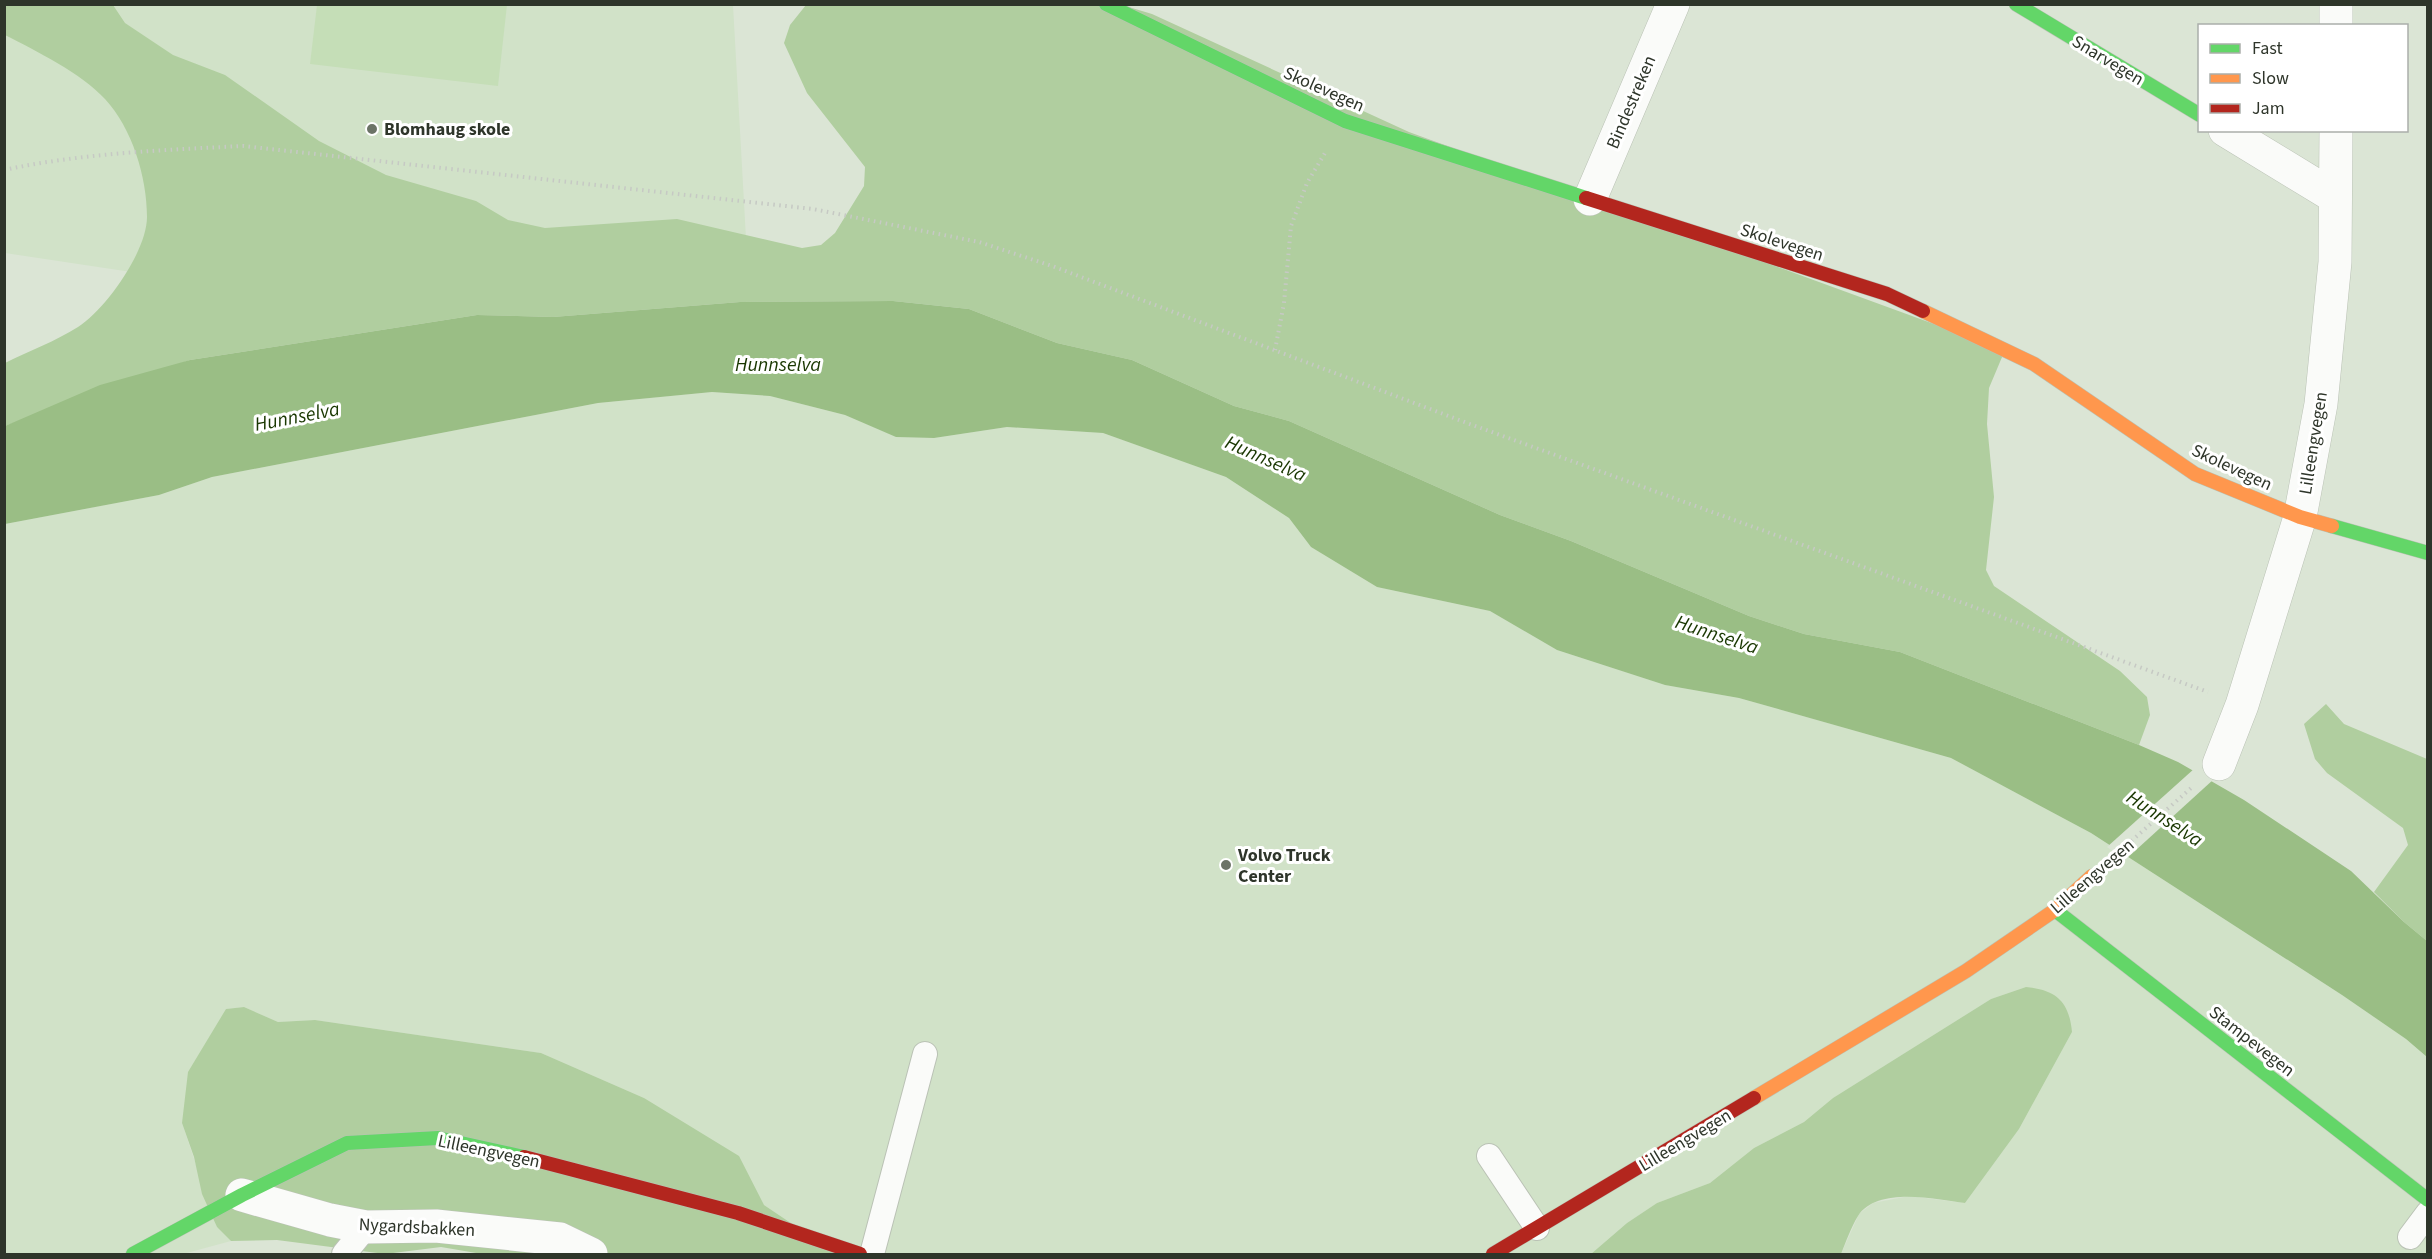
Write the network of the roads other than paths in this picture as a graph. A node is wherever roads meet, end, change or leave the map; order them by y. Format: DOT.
graph roads {
  1 [pos="1106,4"];
  2 [pos="1673,4"];
  3 [pos="2016,4"];
  4 [pos="2336,4"];
  5 [pos="2336,24"];
  6 [pos="2198,114"];
  7 [pos="2228,132"];
  8 [pos="2336,132"];
  9 [pos="2335,197"];
  10 [pos="1590,199"];
  11 [pos="2300,517"];
  12 [pos="2427,553"];
  13 [pos="2218,764"];
  14 [pos="2092,876"];
  15 [pos="2055,910"];
  16 [pos="925,1054"];
  17 [pos="1489,1156"];
  18 [pos="242,1195"];
  19 [pos="2427,1200"];
  20 [pos="2427,1213"];
  21 [pos="366,1227"];
  22 [pos="1537,1228"];
  23 [pos="2410,1237"];
  24 [pos="133,1254"];
  25 [pos="344,1254"];
  26 [pos="591,1254"];
  27 [pos="860,1254"];
  28 [pos="872,1254"];
  29 [pos="1493,1254"];
  1 -- 10 [label="street, Skolevegen"];
  2 -- 10 [label="street, Bindestreken"];
  3 -- 6 [label="street, Snarvegen"];
  4 -- 5 [label="street"];
  7 -- 9 [label="street"];
  8 -- 9 [label="street, Lilleengvegen"];
  9 -- 11 [label="street, Lilleengvegen"];
  10 -- 11 [label="street, Skolevegen"];
  11 -- 12 [label="street, Skolevegen"];
  11 -- 13 [label="street, Lilleengvegen"];
  14 -- 15 [label="street, Lilleengvegen"];
  15 -- 19 [label="street, Stampevegen"];
  15 -- 22 [label="street, Lilleengvegen"];
  16 -- 28 [label="lane"];
  17 -- 22 [label="lane"];
  18 -- 21 [label="street, Nygardsbakken"];
  18 -- 24 [label="street, Lilleengvegen"];
  18 -- 27 [label="street, Lilleengvegen"];
  20 -- 23 [label="lane"];
  21 -- 25 [label="lane"];
  21 -- 26 [label="street, Nygardsbakken"];
  22 -- 29 [label="street, Lilleengvegen"];
}
